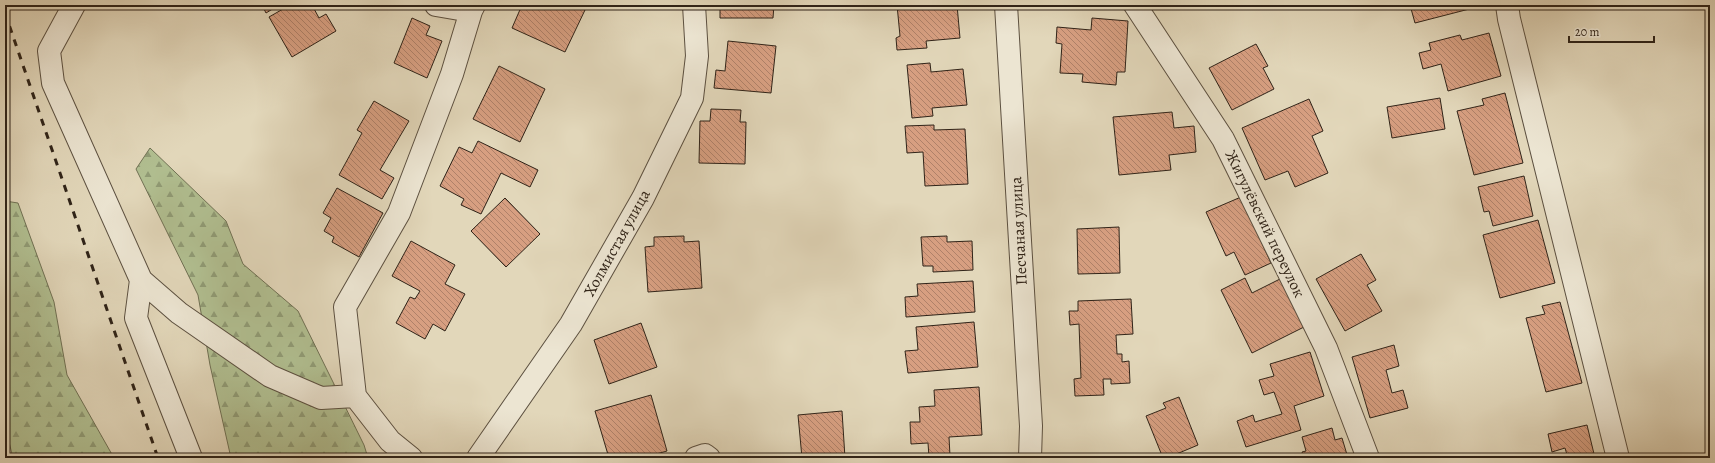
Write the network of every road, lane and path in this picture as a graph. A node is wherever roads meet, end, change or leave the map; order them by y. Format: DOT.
graph roads {
  1 [pos="74,5"];
  2 [pos="436,5"];
  3 [pos="694,5"];
  4 [pos="1006,5"];
  5 [pos="1135,5"];
  6 [pos="1507,5"];
  7 [pos="472,8"];
  8 [pos="141,280"];
  9 [pos="355,396"];
  10 [pos="191,458"];
  11 [pos="411,458"];
  12 [pos="478,458"];
  13 [pos="696,458"];
  14 [pos="709,458"];
  15 [pos="1030,458"];
  16 [pos="1368,458"];
  17 [pos="1618,458"];
  1 -- 8 [label="street"];
  2 -- 7 [label="street"];
  3 -- 12 [label="street, Холмистая улица"];
  4 -- 15 [label="street, Песчаная улица"];
  5 -- 16 [label="street, Жигулёвский переулок"];
  6 -- 17 [label="street"];
  7 -- 9 [label="street"];
  8 -- 9 [label="street"];
  8 -- 10 [label="street"];
  9 -- 11 [label="street"];
  13 -- 14 [label="street"];
}
